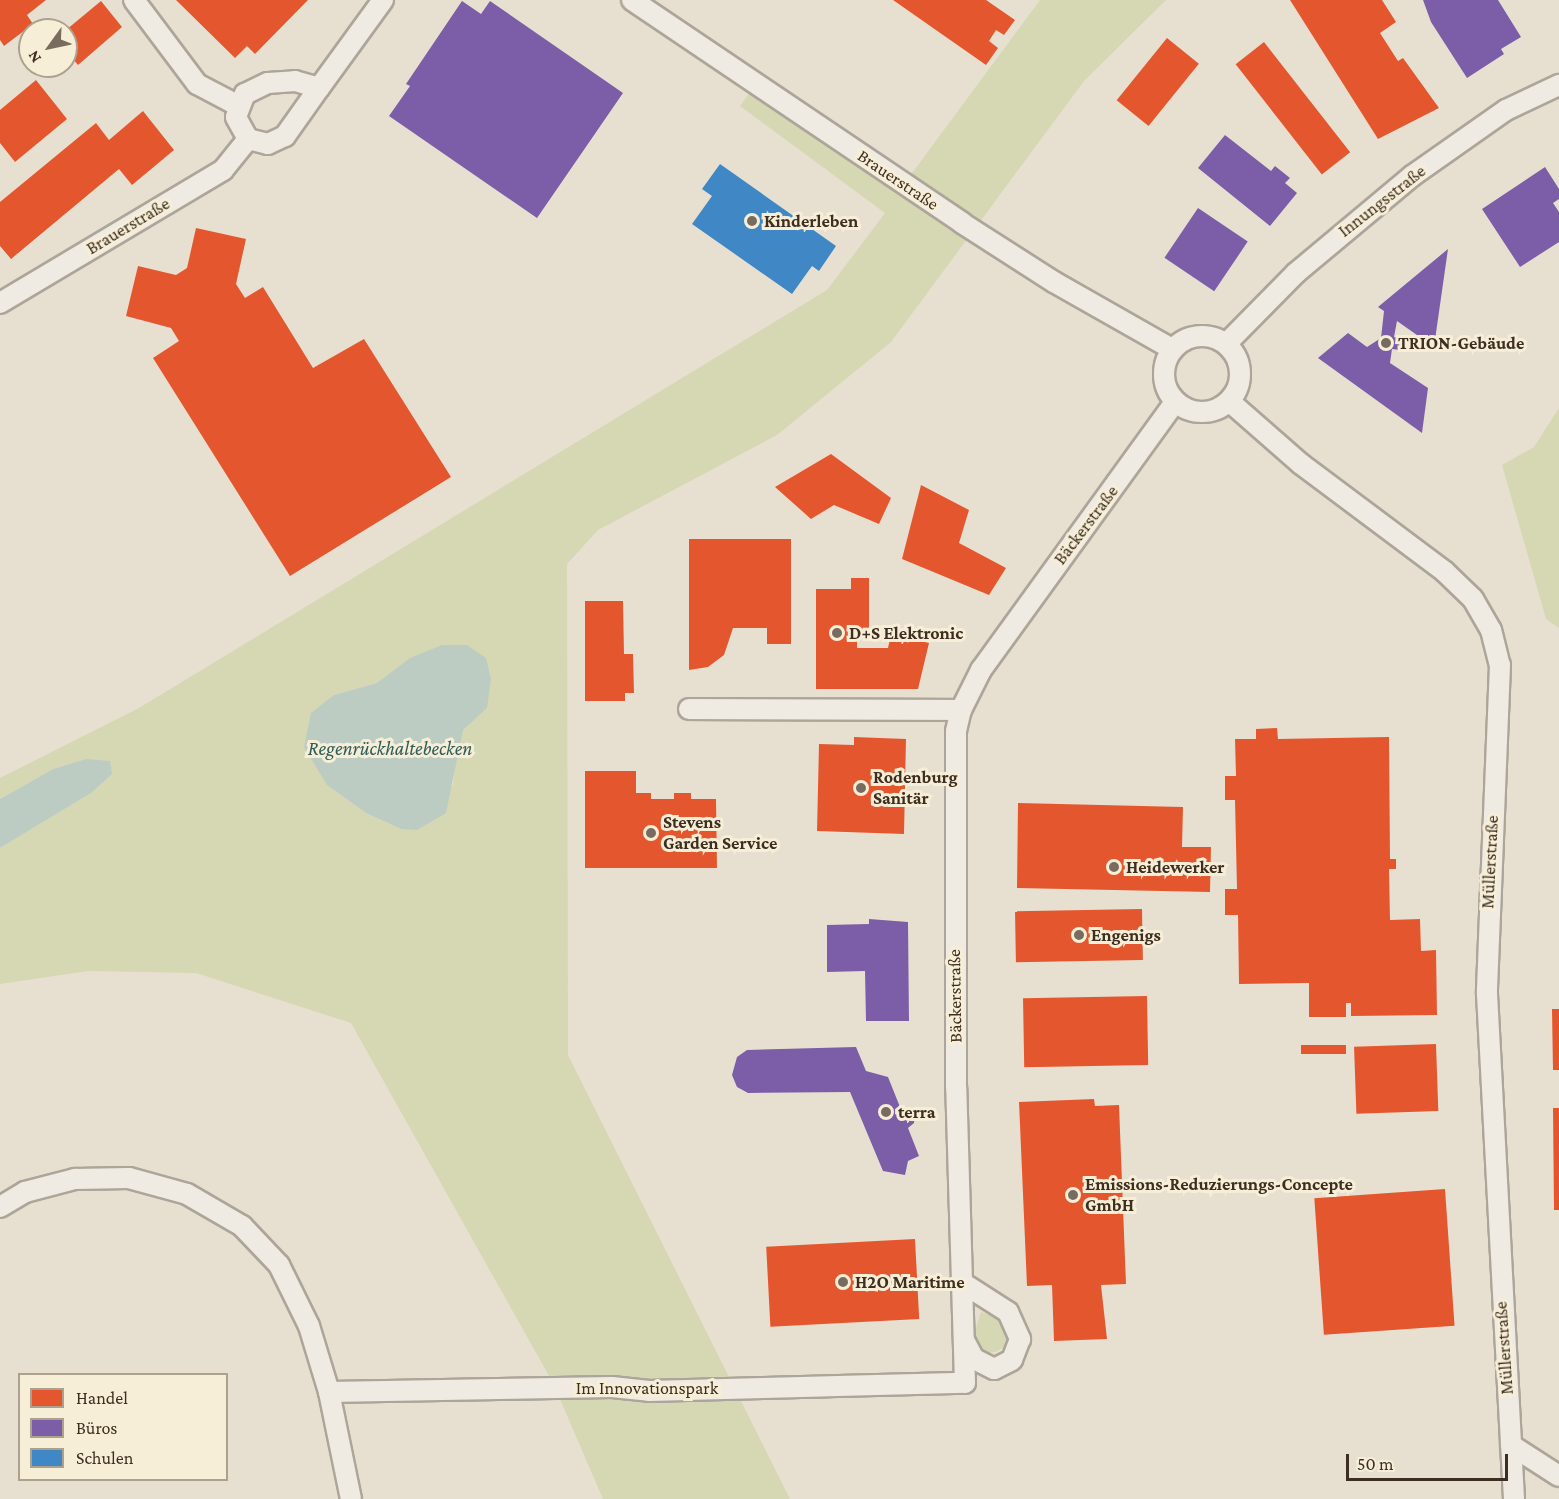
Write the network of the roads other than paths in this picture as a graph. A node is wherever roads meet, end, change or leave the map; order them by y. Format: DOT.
graph roads {
  1 [pos="134,0"];
  2 [pos="383,0"];
  3 [pos="632,0"];
  4 [pos="1559,85"];
  5 [pos="319,88"];
  6 [pos="237,105"];
  7 [pos="248,139"];
  8 [pos="0,303"];
  9 [pos="1226,344"];
  10 [pos="1172,349"];
  11 [pos="1229,400"];
  12 [pos="1175,402"];
  13 [pos="689,709"];
  14 [pos="961,710"];
  15 [pos="0,1207"];
  16 [pos="961,1282"];
  17 [pos="961,1335"];
  18 [pos="965,1383"];
  19 [pos="329,1392"];
  20 [pos="1511,1445"];
  21 [pos="1559,1476"];
  22 [pos="351,1499"];
  23 [pos="1514,1499"];
  1 -- 6 [label="street"];
  2 -- 5 [label="street"];
  3 -- 10 [label="street, Brauerstraße"];
  4 -- 9 [label="street, Innungsstraße"];
  5 -- 6 [label="street"];
  5 -- 7 [label="street"];
  6 -- 7 [label="street"];
  7 -- 8 [label="street, Brauerstraße"];
  9 -- 10 [label="street"];
  9 -- 11 [label="street"];
  10 -- 12 [label="street"];
  11 -- 12 [label="street"];
  11 -- 20 [label="street, Müllerstraße"];
  12 -- 14 [label="street, Bäckerstraße"];
  13 -- 14 [label="street"];
  14 -- 16 [label="street, Bäckerstraße"];
  15 -- 19 [label="street"];
  16 -- 17 [label="street, Bäckerstraße"];
  16 -- 17 [label="street"];
  17 -- 18 [label="street, Bäckerstraße"];
  18 -- 19 [label="street, Im Innovationspark"];
  19 -- 22 [label="street"];
  20 -- 21 [label="street"];
  20 -- 23 [label="street, Müllerstraße"];
}
